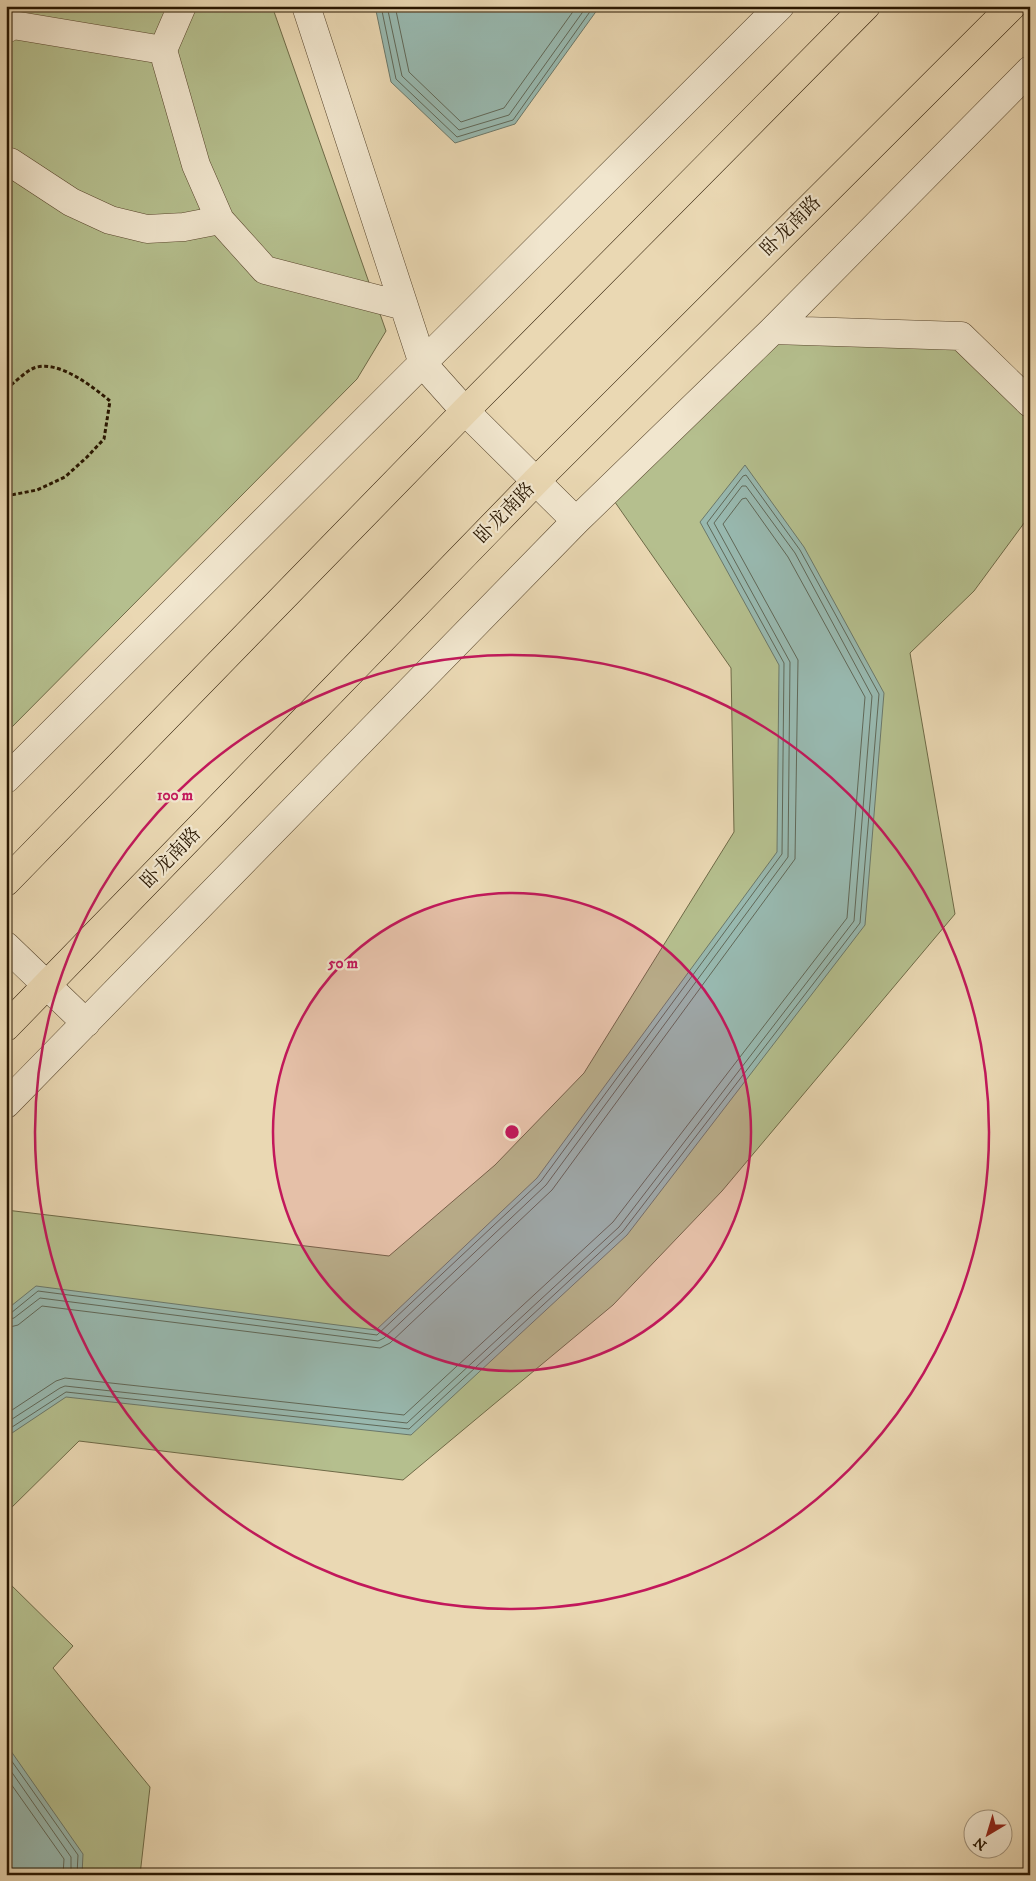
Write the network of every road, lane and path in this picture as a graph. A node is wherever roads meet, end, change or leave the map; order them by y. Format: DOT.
graph roads {
  1 [pos="182,6"];
  2 [pos="306,6"];
  3 [pos="780,6"];
  4 [pos="866,6"];
  5 [pos="1012,6"];
  6 [pos="6,29"];
  7 [pos="164,50"];
  8 [pos="1030,70"];
  9 [pos="6,161"];
  10 [pos="220,220"];
  11 [pos="404,306"];
  12 [pos="773,330"];
  13 [pos="423,364"];
  14 [pos="6,389"];
  15 [pos="1030,403"];
  16 [pos="465,411"];
  17 [pos="536,481"];
  18 [pos="6,496"];
  19 [pos="576,521"];
  20 [pos="6,779"];
  21 [pos="6,882"];
  22 [pos="6,946"];
  23 [pos="48,985"];
  24 [pos="86,1023"];
  25 [pos="6,1027"];
  26 [pos="6,1104"];
  1 -- 7 [label="street"];
  2 -- 11 [label="street"];
  3 -- 13 [label="street"];
  4 -- 16 [label="highway"];
  5 -- 17 [label="highway, 卧龙南路"];
  6 -- 7 [label="street"];
  7 -- 10 [label="street"];
  8 -- 12 [label="street"];
  9 -- 10 [label="street"];
  10 -- 11 [label="street"];
  11 -- 13 [label="street"];
  12 -- 15 [label="street"];
  12 -- 19 [label="street"];
  13 -- 16 [label="street"];
  13 -- 20 [label="street"];
  14 -- 18 [label="path"];
  16 -- 17 [label="street"];
  16 -- 21 [label="highway"];
  17 -- 19 [label="street"];
  17 -- 23 [label="highway, 卧龙南路"];
  19 -- 24 [label="street"];
  22 -- 23 [label="street"];
  23 -- 24 [label="street"];
  23 -- 25 [label="highway, 卧龙南路"];
  24 -- 26 [label="street"];
}
